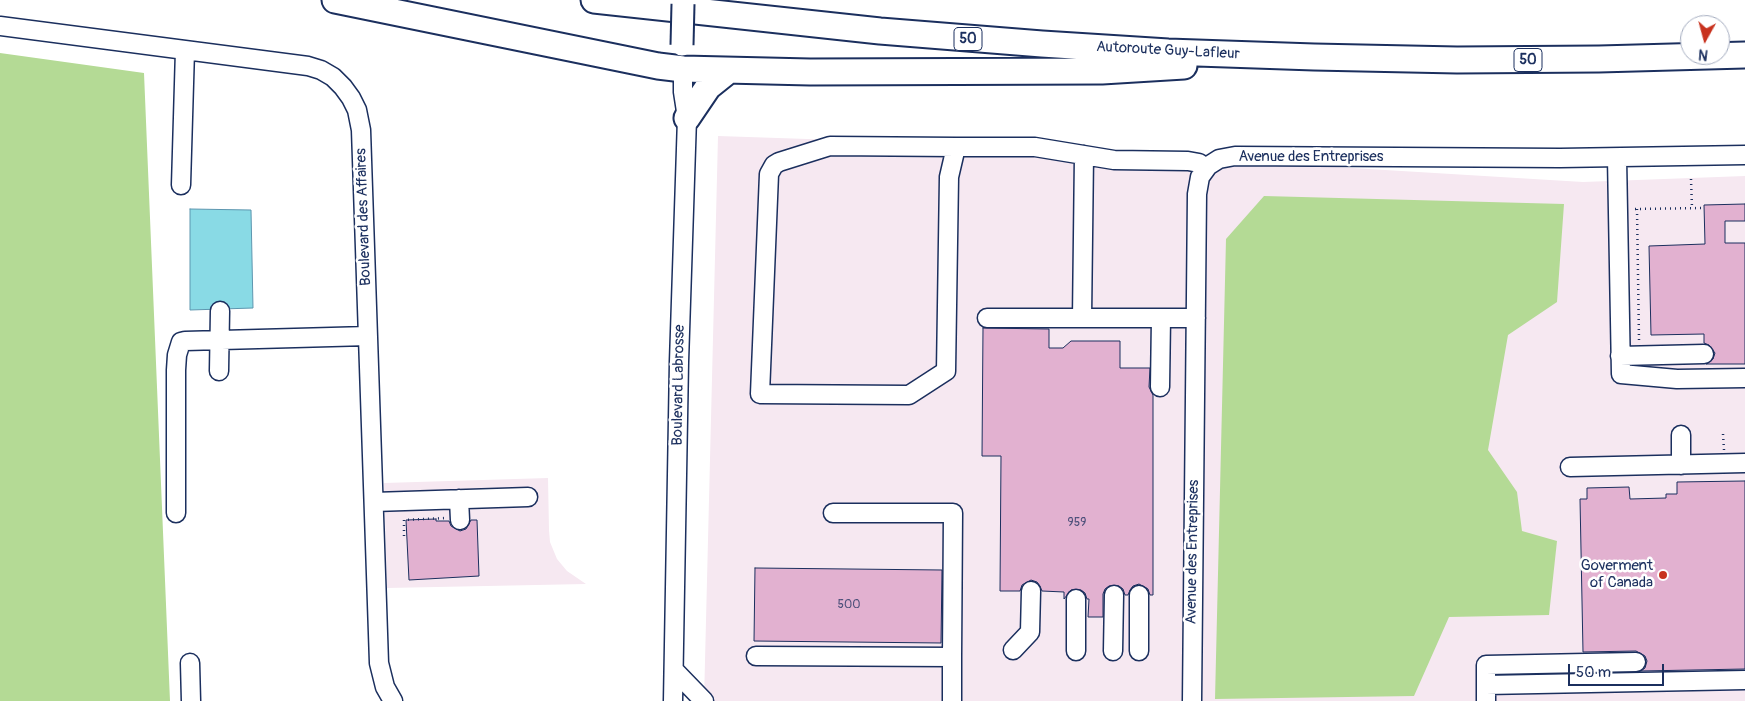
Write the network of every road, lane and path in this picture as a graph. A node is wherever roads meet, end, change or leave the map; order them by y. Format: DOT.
graph roads {
  1 [pos="335,0"];
  2 [pos="594,0"];
  3 [pos="683,4"];
  4 [pos="0,26"];
  5 [pos="682,45"];
  6 [pos="184,50"];
  7 [pos="1745,55"];
  8 [pos="1343,58"];
  9 [pos="683,70"];
  10 [pos="728,71"];
  11 [pos="687,118"];
  12 [pos="956,147"];
  13 [pos="1084,155"];
  14 [pos="1745,155"];
  15 [pos="1617,158"];
  16 [pos="1206,168"];
  17 [pos="1691,179"];
  18 [pos="181,185"];
  19 [pos="1692,208"];
  20 [pos="1704,208"];
  21 [pos="1637,209"];
  22 [pos="1631,210"];
  23 [pos="220,311"];
  24 [pos="987,318"];
  25 [pos="1082,318"];
  26 [pos="1161,318"];
  27 [pos="1196,318"];
  28 [pos="368,336"];
  29 [pos="220,340"];
  30 [pos="1634,341"];
  31 [pos="1704,354"];
  32 [pos="1620,356"];
  33 [pos="218,371"];
  34 [pos="1745,378"];
  35 [pos="1160,387"];
  36 [pos="1723,434"];
  37 [pos="1681,435"];
  38 [pos="1724,451"];
  39 [pos="1745,463"];
  40 [pos="1682,465"];
  41 [pos="1570,467"];
  42 [pos="528,497"];
  43 [pos="459,499"];
  44 [pos="374,502"];
  45 [pos="176,513"];
  46 [pos="833,513"];
  47 [pos="452,519"];
  48 [pos="404,536"];
  49 [pos="1031,591"];
  50 [pos="1114,595"];
  51 [pos="1139,595"];
  52 [pos="1076,599"];
  53 [pos="1013,650"];
  54 [pos="1076,651"];
  55 [pos="1113,651"];
  56 [pos="1139,652"];
  57 [pos="756,656"];
  58 [pos="952,657"];
  59 [pos="1636,662"];
  60 [pos="190,663"];
  61 [pos="1569,664"];
  62 [pos="674,670"];
  63 [pos="1745,680"];
  64 [pos="1570,684"];
  65 [pos="1486,693"];
  66 [pos="191,701"];
  67 [pos="393,701"];
  68 [pos="674,701"];
  69 [pos="704,701"];
  70 [pos="952,701"];
  71 [pos="1192,701"];
  1 -- 9 [label="highway"];
  2 -- 8 [label="highway, Autoroute Guy-Lafleur / 50"];
  3 -- 5 [label="main road, bridge"];
  4 -- 6 [label="street, Boulevard des Affaires"];
  6 -- 18 [label="street"];
  6 -- 28 [label="street, Boulevard des Affaires"];
  7 -- 8 [label="highway, Autoroute Guy-Lafleur / 50"];
  8 -- 10 [label="highway"];
  9 -- 10 [label="highway"];
  9 -- 11 [label="street, Boulevard Labrosse"];
  10 -- 11 [label="highway"];
  11 -- 62 [label="street, Boulevard Labrosse"];
  12 -- 12 [label="street"];
  12 -- 13 [label="street"];
  13 -- 16 [label="street"];
  13 -- 25 [label="street"];
  14 -- 15 [label="street, Avenue des Entreprises"];
  15 -- 16 [label="street, Avenue des Entreprises"];
  15 -- 32 [label="street"];
  16 -- 27 [label="street, Avenue des Entreprises"];
  17 -- 19 [label="path"];
  19 -- 20 [label="path"];
  19 -- 21 [label="path"];
  21 -- 22 [label="path"];
  21 -- 30 [label="path"];
  23 -- 29 [label="street"];
  24 -- 25 [label="street"];
  25 -- 26 [label="street"];
  26 -- 27 [label="street"];
  26 -- 35 [label="street"];
  27 -- 71 [label="street, Avenue des Entreprises"];
  28 -- 29 [label="street"];
  28 -- 44 [label="street, Boulevard des Affaires"];
  29 -- 33 [label="street"];
  29 -- 45 [label="street"];
  31 -- 32 [label="street"];
  32 -- 34 [label="street"];
  36 -- 38 [label="path"];
  37 -- 40 [label="street"];
  39 -- 40 [label="street"];
  40 -- 41 [label="street"];
  42 -- 43 [label="street"];
  43 -- 44 [label="street"];
  43 -- 47 [label="street"];
  44 -- 67 [label="street, Boulevard des Affaires"];
  46 -- 58 [label="street"];
  47 -- 48 [label="path"];
  49 -- 53 [label="street"];
  50 -- 55 [label="street"];
  51 -- 56 [label="street"];
  52 -- 54 [label="street"];
  57 -- 58 [label="street"];
  58 -- 70 [label="street"];
  59 -- 61 [label="street"];
  60 -- 66 [label="street"];
  61 -- 64 [label="street"];
  61 -- 65 [label="street"];
  62 -- 68 [label="street, Boulevard Labrosse"];
  62 -- 69 [label="street"];
  63 -- 64 [label="street"];
  64 -- 65 [label="street"];
}
